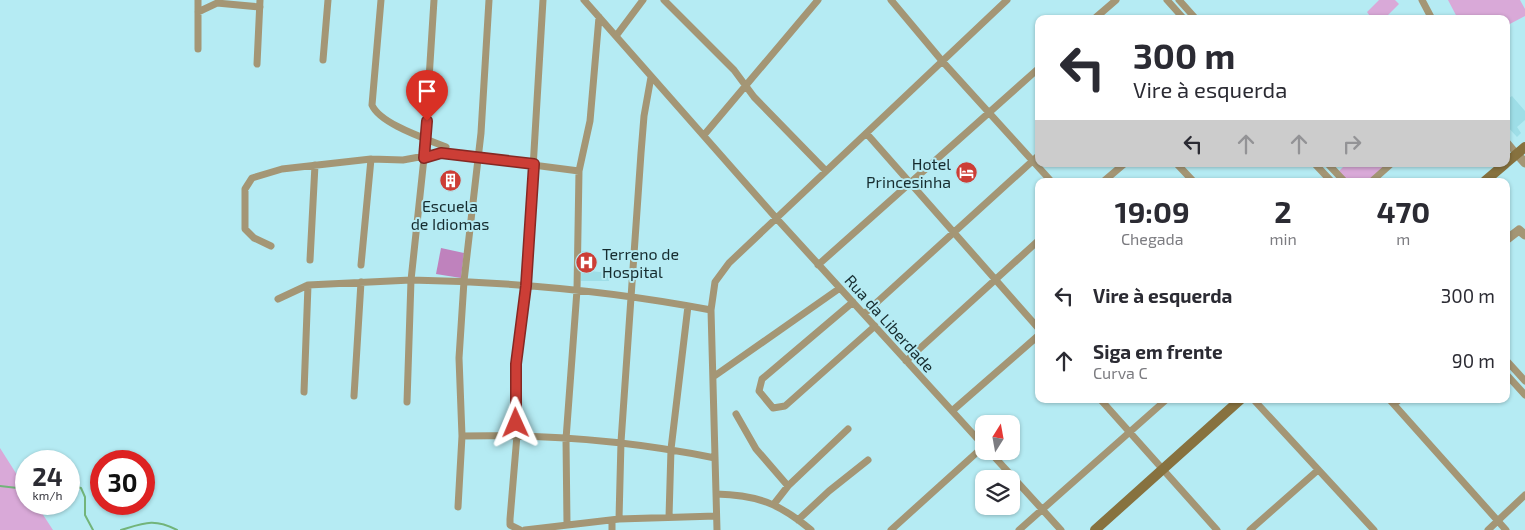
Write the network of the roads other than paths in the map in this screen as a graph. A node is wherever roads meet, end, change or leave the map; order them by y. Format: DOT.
graph roads {
  1 [pos="198,0"];
  2 [pos="328,0"];
  3 [pos="381,0"];
  4 [pos="434,0"];
  5 [pos="489,0"];
  6 [pos="543,0"];
  7 [pos="584,0"];
  8 [pos="642,0"];
  9 [pos="664,0"];
  10 [pos="818,0"];
  11 [pos="891,0"];
  12 [pos="1008,0"];
  13 [pos="1116,0"];
  14 [pos="1167,0"];
  15 [pos="1179,0"];
  16 [pos="1422,0"];
  17 [pos="260,3"];
  18 [pos="198,12"];
  19 [pos="1099,15"];
  20 [pos="1180,15"];
  21 [pos="1192,15"];
  22 [pos="1430,15"];
  23 [pos="599,17"];
  24 [pos="616,36"];
  25 [pos="198,49"];
  26 [pos="323,60"];
  27 [pos="943,62"];
  28 [pos="256,64"];
  29 [pos="1035,71"];
  30 [pos="651,77"];
  31 [pos="747,85"];
  32 [pos="988,112"];
  33 [pos="867,134"];
  34 [pos="704,135"];
  35 [pos="426,139"];
  36 [pos="1510,146"];
  37 [pos="446,147"];
  38 [pos="1525,147"];
  39 [pos="1517,154"];
  40 [pos="478,157"];
  41 [pos="424,158"];
  42 [pos="1035,158"];
  43 [pos="371,159"];
  44 [pos="1510,160"];
  45 [pos="1032,161"];
  46 [pos="534,164"];
  47 [pos="1035,164"];
  48 [pos="1525,164"];
  49 [pos="315,165"];
  50 [pos="1038,167"];
  51 [pos="1120,167"];
  52 [pos="1180,167"];
  53 [pos="1318,167"];
  54 [pos="1331,167"];
  55 [pos="1388,167"];
  56 [pos="1501,167"];
  57 [pos="579,171"];
  58 [pos="826,172"];
  59 [pos="1048,178"];
  60 [pos="1108,178"];
  61 [pos="1190,178"];
  62 [pos="1328,178"];
  63 [pos="1341,178"];
  64 [pos="1375,178"];
  65 [pos="1488,178"];
  66 [pos="910,184"];
  67 [pos="776,219"];
  68 [pos="1523,230"];
  69 [pos="954,232"];
  70 [pos="1510,238"];
  71 [pos="1035,244"];
  72 [pos="271,246"];
  73 [pos="310,260"];
  74 [pos="361,264"];
  75 [pos="818,265"];
  76 [pos="996,278"];
  77 [pos="411,280"];
  78 [pos="464,281"];
  79 [pos="361,282"];
  80 [pos="308,285"];
  81 [pos="526,286"];
  82 [pos="840,288"];
  83 [pos="577,290"];
  84 [pos="632,296"];
  85 [pos="278,299"];
  86 [pos="853,302"];
  87 [pos="688,306"];
  88 [pos="711,310"];
  89 [pos="864,314"];
  90 [pos="1035,324"];
  91 [pos="875,326"];
  92 [pos="1035,338"];
  93 [pos="906,360"];
  94 [pos="1510,364"];
  95 [pos="713,377"];
  96 [pos="1510,378"];
  97 [pos="1525,381"];
  98 [pos="304,392"];
  99 [pos="1525,395"];
  100 [pos="354,396"];
  101 [pos="407,402"];
  102 [pos="1104,403"];
  103 [pos="1162,403"];
  104 [pos="1237,403"];
  105 [pos="1257,403"];
  106 [pos="1397,403"];
  107 [pos="952,411"];
  108 [pos="736,414"];
  109 [pos="848,430"];
  110 [pos="1129,432"];
  111 [pos="517,435"];
  112 [pos="462,436"];
  113 [pos="975,436"];
  114 [pos="566,439"];
  115 [pos="621,442"];
  116 [pos="670,449"];
  117 [pos="975,454"];
  118 [pos="715,458"];
  119 [pos="868,460"];
  120 [pos="997,460"];
  121 [pos="1164,470"];
  122 [pos="1318,470"];
  123 [pos="788,486"];
  124 [pos="716,494"];
  125 [pos="1525,495"];
  126 [pos="774,504"];
  127 [pos="458,507"];
  128 [pos="1042,510"];
  129 [pos="716,516"];
  130 [pos="669,517"];
  131 [pos="616,520"];
  132 [pos="798,520"];
  133 [pos="1498,521"];
  134 [pos="567,524"];
  135 [pos="520,530"];
  136 [pos="525,530"];
  137 [pos="612,530"];
  138 [pos="717,530"];
  139 [pos="811,530"];
  140 [pos="891,530"];
  141 [pos="1019,530"];
  142 [pos="1061,530"];
  143 [pos="1094,530"];
  144 [pos="1216,530"];
  145 [pos="1250,530"];
  146 [pos="1374,530"];
  147 [pos="1488,530"];
  148 [pos="1506,530"];
  1 -- 18 [label="street"];
  2 -- 26 [label="street"];
  3 -- 35 [label="street"];
  4 -- 35 [label="street"];
  5 -- 40 [label="street"];
  6 -- 46 [label="street"];
  7 -- 23 [label="street, Rua da Liberdade"];
  8 -- 24 [label="street"];
  9 -- 31 [label="street"];
  10 -- 31 [label="street"];
  11 -- 27 [label="street"];
  12 -- 27 [label="street"];
  13 -- 19 [label="street"];
  14 -- 20 [label="street"];
  15 -- 21 [label="street"];
  16 -- 22 [label="street"];
  17 -- 18 [label="street"];
  17 -- 28 [label="street"];
  18 -- 25 [label="street"];
  23 -- 24 [label="street, Rua da Liberdade"];
  23 -- 57 [label="street"];
  24 -- 30 [label="street, Rua da Liberdade"];
  27 -- 32 [label="street"];
  27 -- 33 [label="street"];
  29 -- 32 [label="street"];
  30 -- 34 [label="street, Rua da Liberdade"];
  30 -- 84 [label="street"];
  31 -- 34 [label="street"];
  31 -- 58 [label="street"];
  32 -- 45 [label="street"];
  32 -- 66 [label="street"];
  33 -- 58 [label="street"];
  33 -- 66 [label="street"];
  34 -- 67 [label="street, Rua da Liberdade"];
  35 -- 37 [label="street"];
  35 -- 41 [label="street"];
  36 -- 39 [label="street"];
  38 -- 39 [label="main road"];
  39 -- 44 [label="main road"];
  39 -- 48 [label="street"];
  40 -- 41 [label="street"];
  40 -- 46 [label="street"];
  40 -- 78 [label="street"];
  41 -- 43 [label="street"];
  41 -- 77 [label="street"];
  42 -- 45 [label="street"];
  43 -- 49 [label="street"];
  43 -- 74 [label="street"];
  45 -- 47 [label="street"];
  45 -- 69 [label="street"];
  46 -- 57 [label="street"];
  46 -- 81 [label="street"];
  49 -- 72 [label="street"];
  49 -- 73 [label="street"];
  50 -- 59 [label="street"];
  51 -- 60 [label="street"];
  52 -- 61 [label="street"];
  53 -- 62 [label="street"];
  54 -- 63 [label="street"];
  55 -- 64 [label="street"];
  56 -- 65 [label="main road"];
  57 -- 83 [label="street"];
  58 -- 67 [label="street"];
  66 -- 69 [label="street"];
  66 -- 75 [label="street"];
  67 -- 75 [label="street, Rua da Liberdade"];
  67 -- 88 [label="street"];
  68 -- 70 [label="street"];
  69 -- 76 [label="street"];
  69 -- 89 [label="street"];
  71 -- 76 [label="street"];
  75 -- 82 [label="street, Rua da Liberdade"];
  76 -- 90 [label="street"];
  76 -- 93 [label="street"];
  77 -- 78 [label="street"];
  77 -- 79 [label="street"];
  77 -- 101 [label="street"];
  78 -- 81 [label="street"];
  78 -- 112 [label="street"];
  79 -- 80 [label="street"];
  79 -- 100 [label="street"];
  80 -- 85 [label="street"];
  80 -- 98 [label="street"];
  81 -- 83 [label="street"];
  81 -- 111 [label="street"];
  82 -- 86 [label="street, Rua da Liberdade"];
  82 -- 95 [label="street"];
  83 -- 84 [label="street"];
  83 -- 114 [label="street"];
  84 -- 87 [label="street"];
  84 -- 115 [label="street"];
  86 -- 89 [label="street, Rua da Liberdade"];
  86 -- 91 [label="street"];
  87 -- 88 [label="street"];
  87 -- 116 [label="street"];
  88 -- 95 [label="street"];
  89 -- 91 [label="street, Rua da Liberdade"];
  91 -- 93 [label="street, Rua da Liberdade"];
  92 -- 107 [label="street"];
  93 -- 107 [label="street, Rua da Liberdade"];
  94 -- 97 [label="street"];
  95 -- 118 [label="street"];
  96 -- 99 [label="street"];
  102 -- 110 [label="street"];
  103 -- 110 [label="street"];
  104 -- 121 [label="main road"];
  105 -- 122 [label="street"];
  106 -- 133 [label="street"];
  107 -- 113 [label="street, Rua da Liberdade"];
  108 -- 123 [label="street"];
  109 -- 123 [label="street"];
  110 -- 121 [label="street"];
  110 -- 128 [label="street"];
  111 -- 112 [label="street"];
  111 -- 114 [label="street"];
  111 -- 135 [label="street"];
  112 -- 127 [label="street"];
  114 -- 115 [label="street"];
  114 -- 134 [label="street"];
  115 -- 116 [label="street"];
  115 -- 131 [label="street"];
  116 -- 118 [label="street"];
  116 -- 130 [label="street"];
  117 -- 140 [label="street"];
  118 -- 124 [label="street"];
  119 -- 132 [label="street"];
  120 -- 128 [label="street"];
  121 -- 143 [label="main road"];
  121 -- 144 [label="street"];
  122 -- 145 [label="street"];
  122 -- 146 [label="street"];
  123 -- 126 [label="street"];
  124 -- 126 [label="street"];
  124 -- 129 [label="street"];
  125 -- 133 [label="street"];
  126 -- 132 [label="street"];
  128 -- 141 [label="street"];
  128 -- 142 [label="street"];
  129 -- 130 [label="street"];
  129 -- 138 [label="street"];
  130 -- 131 [label="street"];
  131 -- 134 [label="street"];
  131 -- 137 [label="street"];
  132 -- 139 [label="street"];
  133 -- 147 [label="street"];
  133 -- 148 [label="street"];
  134 -- 136 [label="street"];
}
